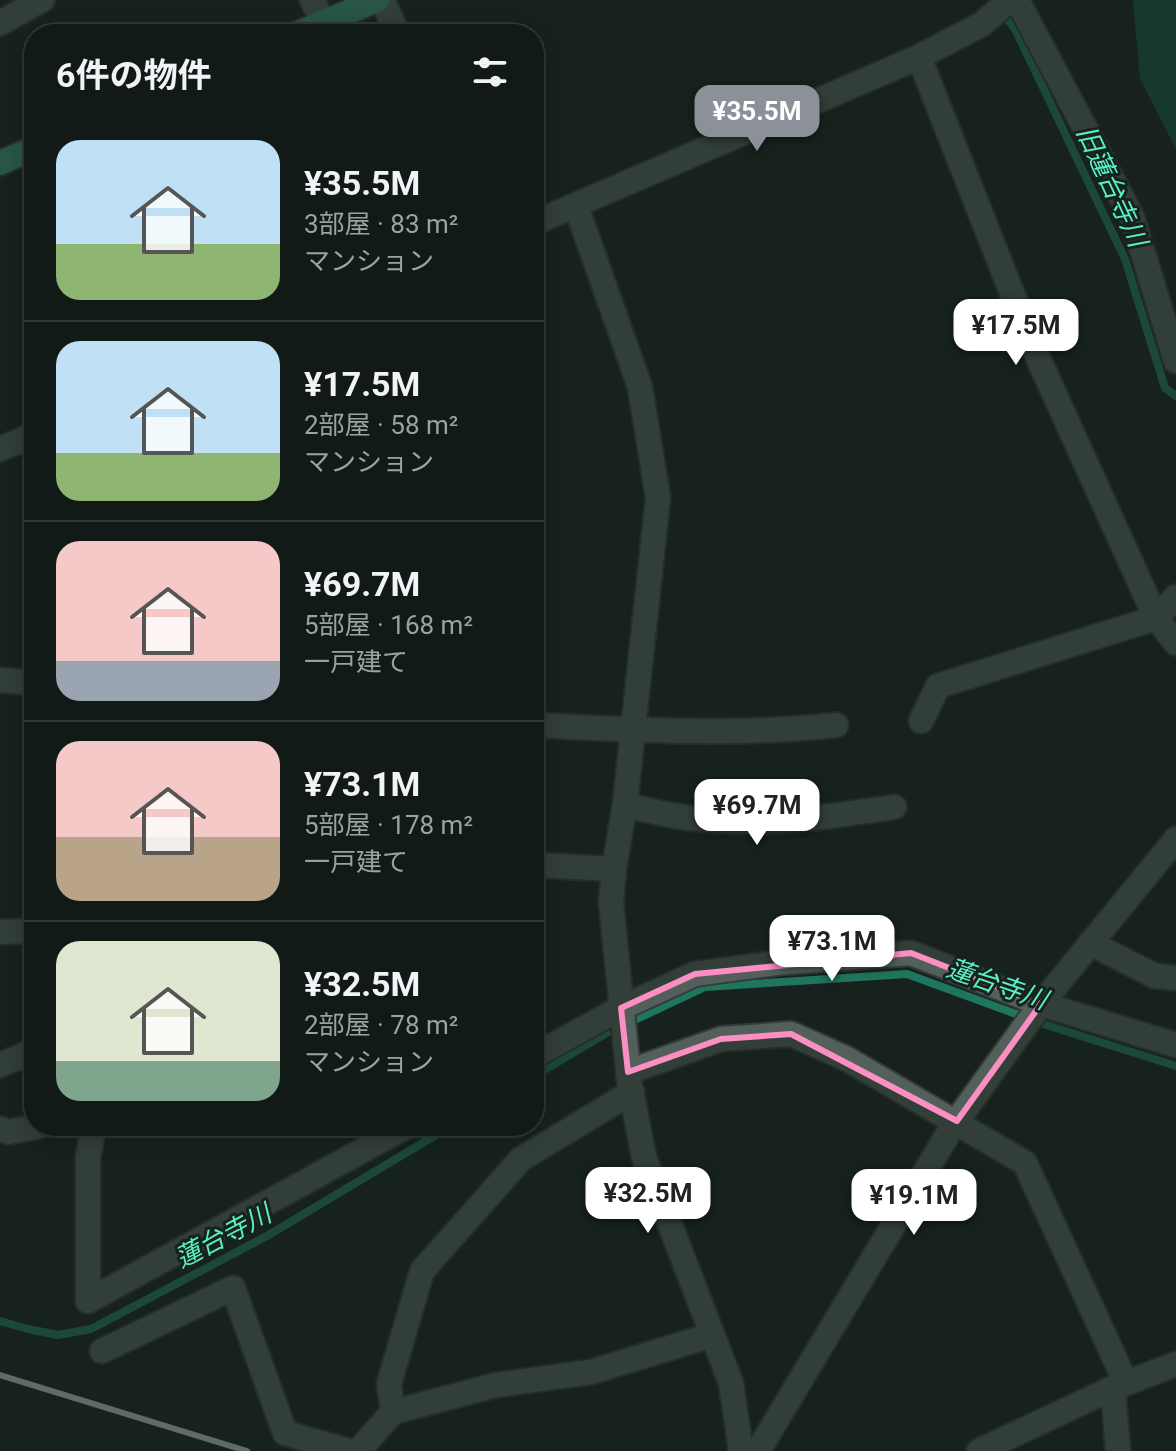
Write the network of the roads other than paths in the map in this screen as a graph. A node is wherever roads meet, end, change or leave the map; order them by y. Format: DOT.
graph roads {
  1 [pos="42,0"];
  2 [pos="312,0"];
  3 [pos="380,0"];
  4 [pos="1010,0"];
  5 [pos="1017,0"];
  6 [pos="323,22"];
  7 [pos="0,23"];
  8 [pos="318,24"];
  9 [pos="393,24"];
  10 [pos="919,57"];
  11 [pos="24,152"];
  12 [pos="0,163"];
  13 [pos="576,206"];
  14 [pos="544,219"];
  15 [pos="1176,361"];
  16 [pos="24,439"];
  17 [pos="0,449"];
  18 [pos="1176,597"];
  19 [pos="1156,618"];
  20 [pos="1176,643"];
  21 [pos="0,680"];
  22 [pos="24,682"];
  23 [pos="921,721"];
  24 [pos="544,725"];
  25 [pos="836,725"];
  26 [pos="633,729"];
  27 [pos="625,804"];
  28 [pos="894,807"];
  29 [pos="1176,839"];
  30 [pos="544,866"];
  31 [pos="614,869"];
  32 [pos="24,931"];
  33 [pos="0,932"];
  34 [pos="1090,943"];
  35 [pos="1176,978"];
  36 [pos="1041,1004"];
  37 [pos="621,1008"];
  38 [pos="1176,1045"];
  39 [pos="544,1050"];
  40 [pos="24,1055"];
  41 [pos="0,1065"];
  42 [pos="630,1082"];
  43 [pos="957,1121"];
  44 [pos="0,1129"];
  45 [pos="24,1129"];
  46 [pos="92,1136"];
  47 [pos="389,1136"];
  48 [pos="712,1335"];
  49 [pos="102,1351"];
  50 [pos="1176,1364"];
  51 [pos="1120,1385"];
  52 [pos="393,1412"];
  53 [pos="349,1451"];
  54 [pos="358,1451"];
  55 [pos="741,1451"];
  56 [pos="758,1451"];
  57 [pos="979,1451"];
  58 [pos="1118,1451"];
  1 -- 7 [label="street"];
  2 -- 6 [label="street"];
  3 -- 6 [label="main road"];
  3 -- 9 [label="street"];
  4 -- 10 [label="street"];
  5 -- 15 [label="street"];
  6 -- 8 [label="main road"];
  10 -- 13 [label="street"];
  10 -- 19 [label="street"];
  11 -- 12 [label="main road"];
  13 -- 14 [label="street"];
  13 -- 26 [label="street"];
  16 -- 17 [label="street"];
  18 -- 19 [label="street"];
  19 -- 20 [label="street"];
  19 -- 23 [label="street"];
  21 -- 22 [label="street"];
  24 -- 26 [label="street"];
  25 -- 26 [label="street"];
  26 -- 27 [label="street"];
  27 -- 28 [label="street"];
  27 -- 31 [label="street"];
  29 -- 34 [label="street"];
  30 -- 31 [label="street"];
  31 -- 37 [label="street"];
  32 -- 33 [label="street"];
  34 -- 35 [label="street"];
  34 -- 36 [label="street"];
  36 -- 37 [label="street"];
  36 -- 38 [label="street"];
  36 -- 43 [label="street"];
  37 -- 39 [label="street"];
  37 -- 42 [label="street"];
  40 -- 41 [label="street"];
  42 -- 43 [label="street"];
  42 -- 48 [label="street"];
  42 -- 52 [label="street"];
  43 -- 51 [label="street"];
  43 -- 56 [label="street"];
  44 -- 45 [label="street"];
  46 -- 47 [label="street"];
  48 -- 52 [label="street"];
  48 -- 55 [label="street"];
  49 -- 53 [label="street"];
  50 -- 51 [label="street"];
  51 -- 57 [label="street"];
  51 -- 58 [label="street"];
  52 -- 54 [label="street"];
}
